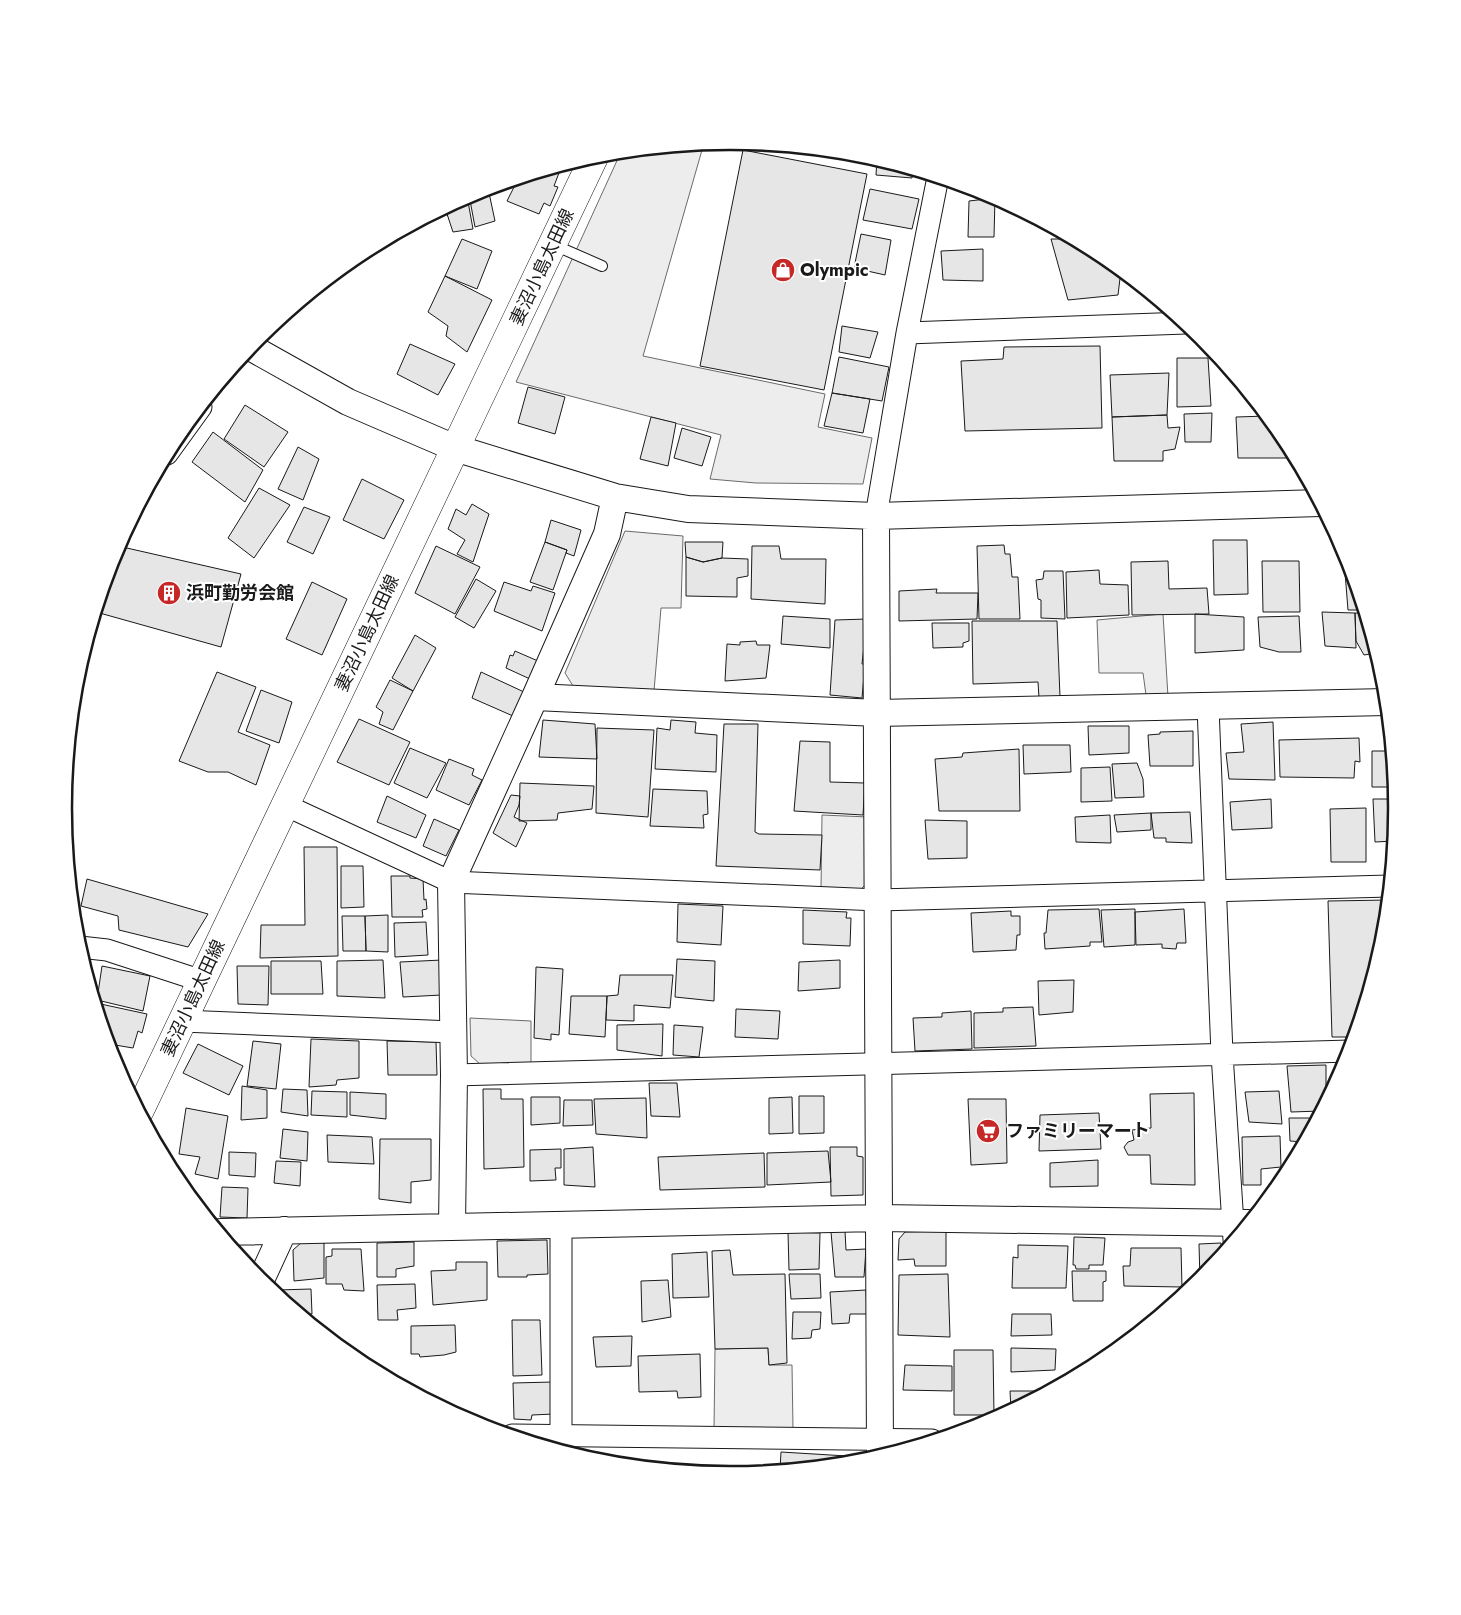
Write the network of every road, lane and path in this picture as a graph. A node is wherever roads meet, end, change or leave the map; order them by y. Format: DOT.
graph roads {
  1 [pos="590,165"];
  2 [pos="937,183"];
  3 [pos="553,245"];
  4 [pos="602,266"];
  5 [pos="1175,323"];
  6 [pos="907,332"];
  7 [pos="257,351"];
  8 [pos="455,448"];
  9 [pos="615,497"];
  10 [pos="1314,503"];
  11 [pos="876,516"];
  12 [pos="536,697"];
  13 [pos="1380,702"];
  14 [pos="1208,707"];
  15 [pos="877,713"];
  16 [pos="285,805"];
  17 [pos="451,882"];
  18 [pos="1384,886"];
  19 [pos="1215,891"];
  20 [pos="878,900"];
  21 [pos="88,948"];
  22 [pos="202,981"];
  23 [pos="182,1021"];
  24 [pos="454,1032"];
  25 [pos="1341,1052"];
  26 [pos="1222,1054"];
  27 [pos="879,1064"];
  28 [pos="454,1075"];
  29 [pos="143,1104"];
  30 [pos="879,1218"];
  31 [pos="561,1224"];
  32 [pos="452,1226"];
  33 [pos="1238,1226"];
  34 [pos="1236,1228"];
  35 [pos="284,1230"];
  36 [pos="228,1232"];
  37 [pos="264,1272"];
  38 [pos="561,1442"];
  39 [pos="880,1447"];
  1 -- 3 [label="main road, 妻沼小島太田線"];
  2 -- 6 [label="street"];
  3 -- 4 [label="lane"];
  3 -- 8 [label="main road, 妻沼小島太田線"];
  5 -- 6 [label="street"];
  6 -- 11 [label="street"];
  7 -- 8 [label="street"];
  8 -- 9 [label="street"];
  8 -- 16 [label="main road, 妻沼小島太田線"];
  9 -- 11 [label="street"];
  9 -- 12 [label="street"];
  10 -- 11 [label="street"];
  11 -- 15 [label="street"];
  12 -- 15 [label="street"];
  12 -- 17 [label="street"];
  13 -- 14 [label="street"];
  14 -- 15 [label="street"];
  14 -- 19 [label="street"];
  15 -- 20 [label="street"];
  16 -- 17 [label="street"];
  16 -- 22 [label="main road, 妻沼小島太田線"];
  17 -- 20 [label="street"];
  17 -- 24 [label="street"];
  18 -- 19 [label="street"];
  19 -- 20 [label="street"];
  19 -- 26 [label="street"];
  20 -- 27 [label="street"];
  21 -- 22 [label="street"];
  22 -- 23 [label="main road, 妻沼小島太田線"];
  23 -- 24 [label="street"];
  23 -- 29 [label="main road, 妻沼小島太田線"];
  24 -- 28 [label="street"];
  25 -- 26 [label="street"];
  26 -- 27 [label="street"];
  26 -- 33 [label="street"];
  27 -- 28 [label="street"];
  27 -- 30 [label="street"];
  28 -- 32 [label="street"];
  30 -- 31 [label="street"];
  30 -- 34 [label="street"];
  30 -- 39 [label="street"];
  31 -- 32 [label="street"];
  31 -- 38 [label="street"];
  32 -- 35 [label="street"];
  35 -- 36 [label="street"];
  35 -- 37 [label="street"];
  38 -- 39 [label="street"];
}
